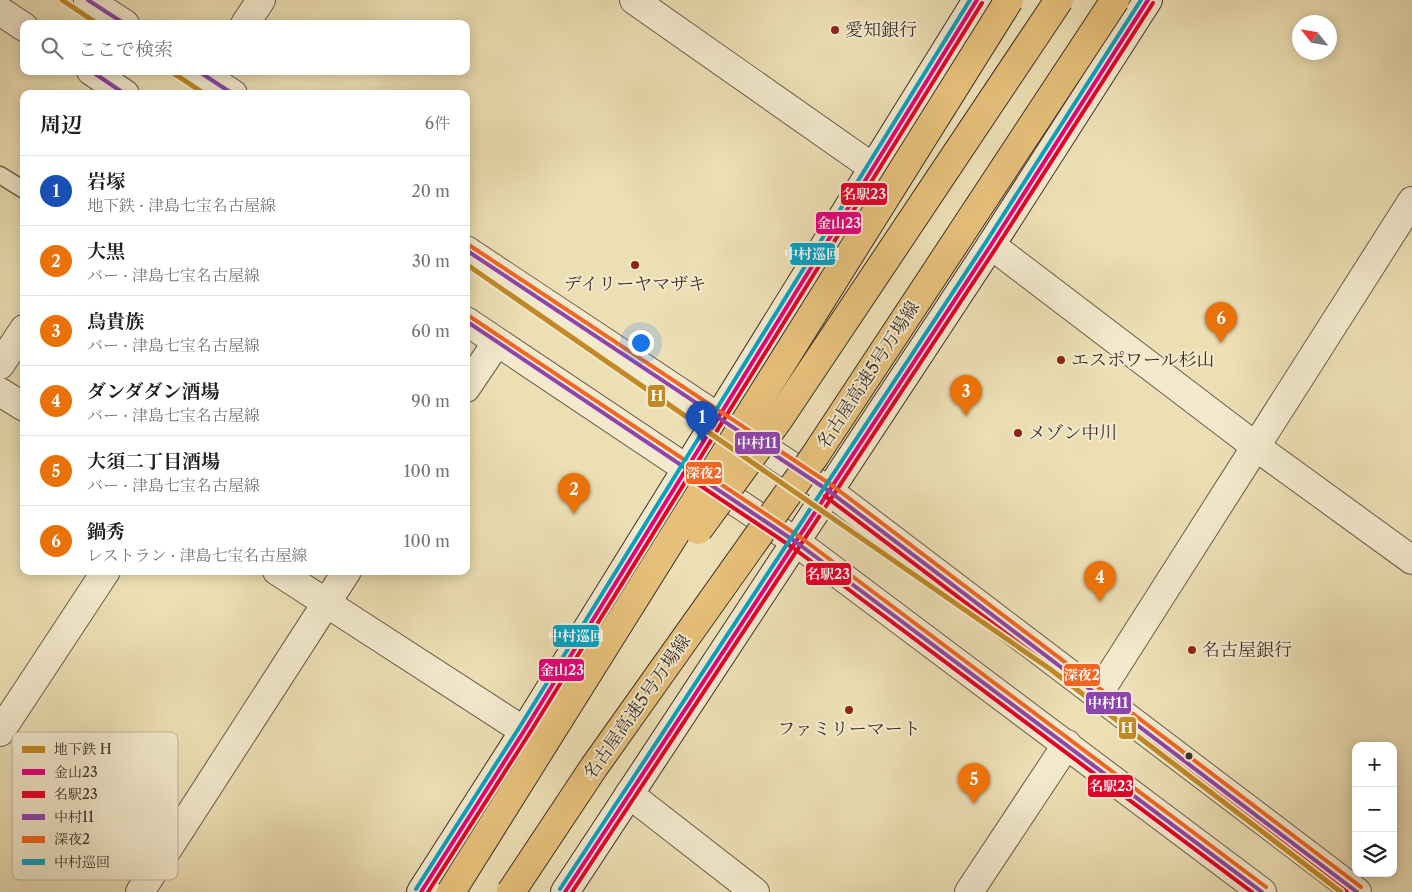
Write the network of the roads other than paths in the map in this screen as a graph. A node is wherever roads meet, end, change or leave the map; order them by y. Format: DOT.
graph roads {
  1 [pos="88,0"];
  2 [pos="260,0"];
  3 [pos="634,0"];
  4 [pos="977,0"];
  5 [pos="1009,0"];
  6 [pos="1059,0"];
  7 [pos="1115,0"];
  8 [pos="1148,0"];
  9 [pos="0,11"];
  10 [pos="119,20"];
  11 [pos="248,20"];
  12 [pos="20,24"];
  13 [pos="97,75"];
  14 [pos="209,75"];
  15 [pos="120,90"];
  16 [pos="228,90"];
  17 [pos="872,167"];
  18 [pos="0,175"];
  19 [pos="20,188"];
  20 [pos="1412,201"];
  21 [pos="991,245"];
  22 [pos="470,253"];
  23 [pos="470,324"];
  24 [pos="20,335"];
  25 [pos="497,342"];
  26 [pos="0,364"];
  27 [pos="470,382"];
  28 [pos="0,392"];
  29 [pos="20,404"];
  30 [pos="717,417"];
  31 [pos="1255,446"];
  32 [pos="686,469"];
  33 [pos="829,491"];
  34 [pos="796,542"];
  35 [pos="1412,560"];
  36 [pos="103,575"];
  37 [pos="283,575"];
  38 [pos="344,575"];
  39 [pos="327,603"];
  40 [pos="1097,696"];
  41 [pos="524,731"];
  42 [pos="0,732"];
  43 [pos="552,732"];
  44 [pos="1067,744"];
  45 [pos="629,794"];
  46 [pos="178,833"];
  47 [pos="148,880"];
  48 [pos="140,892"];
  49 [pos="420,892"];
  50 [pos="451,892"];
  51 [pos="511,892"];
  52 [pos="565,892"];
  53 [pos="755,892"];
  54 [pos="969,892"];
  55 [pos="1262,892"];
  56 [pos="1357,892"];
  1 -- 10 [label="street"];
  2 -- 11 [label="street"];
  3 -- 17 [label="street"];
  4 -- 17 [label="street"];
  5 -- 43 [label="highway, bridge"];
  6 -- 43 [label="highway, bridge"];
  7 -- 51 [label="highway, 名古屋高速5号万場線, bridge"];
  8 -- 21 [label="street"];
  9 -- 12 [label="street"];
  13 -- 15 [label="street"];
  14 -- 16 [label="street"];
  17 -- 30 [label="street"];
  18 -- 19 [label="lane"];
  20 -- 31 [label="street"];
  21 -- 31 [label="street"];
  21 -- 33 [label="street"];
  22 -- 30 [label="street"];
  23 -- 25 [label="street"];
  24 -- 26 [label="street"];
  25 -- 27 [label="street"];
  25 -- 32 [label="street"];
  28 -- 29 [label="street"];
  30 -- 32 [label="street"];
  30 -- 33 [label="street"];
  31 -- 35 [label="street"];
  31 -- 40 [label="street"];
  32 -- 34 [label="street"];
  32 -- 41 [label="street"];
  33 -- 34 [label="street"];
  33 -- 40 [label="street"];
  34 -- 44 [label="street"];
  34 -- 45 [label="street"];
  36 -- 42 [label="street"];
  37 -- 39 [label="street"];
  38 -- 39 [label="street"];
  39 -- 41 [label="street"];
  39 -- 46 [label="street"];
  40 -- 56 [label="street"];
  41 -- 49 [label="street"];
  43 -- 50 [label="highway, bridge"];
  44 -- 54 [label="street"];
  44 -- 55 [label="street"];
  45 -- 52 [label="street"];
  45 -- 53 [label="street"];
  47 -- 48 [label="street"];
}
